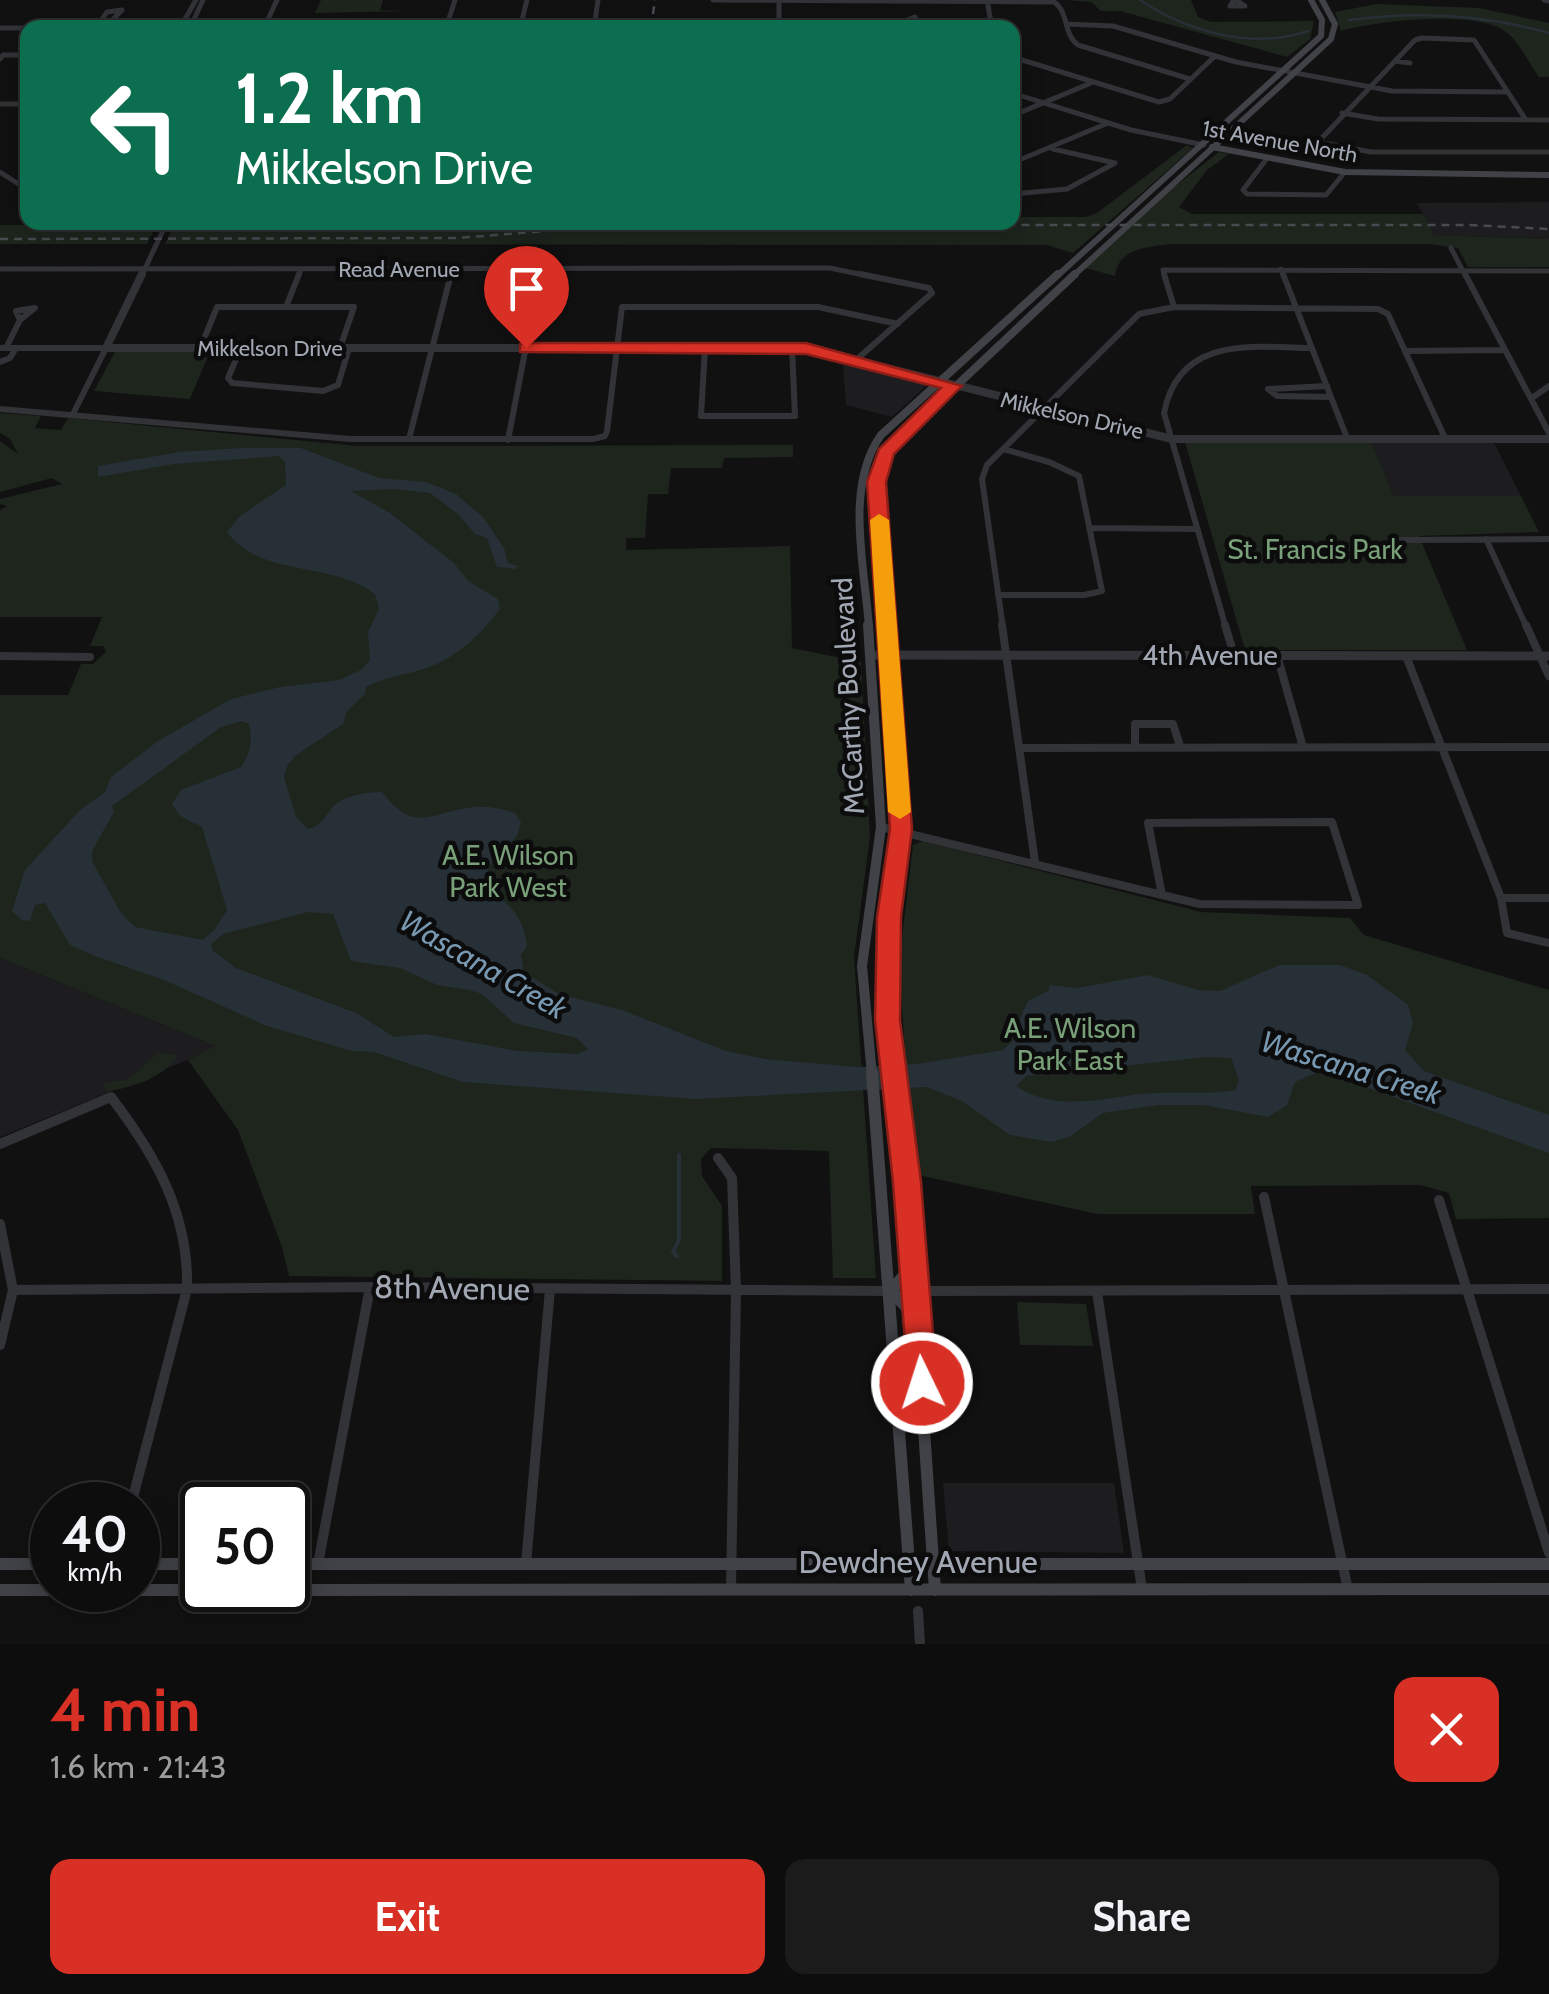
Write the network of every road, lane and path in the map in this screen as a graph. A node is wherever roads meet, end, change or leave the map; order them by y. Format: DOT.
graph roads {
  1 [pos="713,0"];
  2 [pos="1312,0"];
  3 [pos="1322,0"];
  4 [pos="987,1"];
  5 [pos="779,2"];
  6 [pos="914,2"];
  7 [pos="916,17"];
  8 [pos="102,20"];
  9 [pos="113,20"];
  10 [pos="779,20"];
  11 [pos="1066,24"];
  12 [pos="1215,56"];
  13 [pos="1020,60"];
  14 [pos="1394,60"];
  15 [pos="1410,63"];
  16 [pos="1284,71"];
  17 [pos="1296,74"];
  18 [pos="1190,79"];
  19 [pos="1092,82"];
  20 [pos="1369,87"];
  21 [pos="1508,92"];
  22 [pos="1020,95"];
  23 [pos="1044,103"];
  24 [pos="1020,113"];
  25 [pos="1342,114"];
  26 [pos="1526,120"];
  27 [pos="1549,120"];
  28 [pos="1108,123"];
  29 [pos="1209,146"];
  30 [pos="1053,149"];
  31 [pos="1400,152"];
  32 [pos="1549,152"];
  33 [pos="1268,158"];
  34 [pos="1020,160"];
  35 [pos="1345,172"];
  36 [pos="1412,175"];
  37 [pos="1549,175"];
  38 [pos="1020,194"];
  39 [pos="163,230"];
  40 [pos="1451,248"];
  41 [pos="0,269"];
  42 [pos="145,269"];
  43 [pos="302,269"];
  44 [pos="452,269"];
  45 [pos="541,269"];
  46 [pos="1280,269"];
  47 [pos="1463,272"];
  48 [pos="1549,272"];
  49 [pos="286,307"];
  50 [pos="1174,307"];
  51 [pos="1295,307"];
  52 [pos="20,320"];
  53 [pos="898,324"];
  54 [pos="3,348"];
  55 [pos="16,348"];
  56 [pos="106,348"];
  57 [pos="200,348"];
  58 [pos="241,348"];
  59 [pos="345,348"];
  60 [pos="432,348"];
  61 [pos="526,348"];
  62 [pos="617,348"];
  63 [pos="705,348"];
  64 [pos="792,348"];
  65 [pos="1312,348"];
  66 [pos="1505,350"];
  67 [pos="1405,351"];
  68 [pos="856,360"];
  69 [pos="0,362"];
  70 [pos="940,382"];
  71 [pos="953,386"];
  72 [pos="1327,386"];
  73 [pos="1549,386"];
  74 [pos="1331,397"];
  75 [pos="1532,398"];
  76 [pos="1043,408"];
  77 [pos="0,409"];
  78 [pos="73,414"];
  79 [pos="1549,436"];
  80 [pos="1347,438"];
  81 [pos="1445,438"];
  82 [pos="409,439"];
  83 [pos="1172,439"];
  84 [pos="508,440"];
  85 [pos="1003,450"];
  86 [pos="1091,528"];
  87 [pos="1197,529"];
  88 [pos="1549,539"];
  89 [pos="1400,540"];
  90 [pos="1486,540"];
  91 [pos="998,595"];
  92 [pos="870,655"];
  93 [pos="888,655"];
  94 [pos="1234,655"];
  95 [pos="1278,655"];
  96 [pos="0,656"];
  97 [pos="1006,656"];
  98 [pos="1406,656"];
  99 [pos="1545,656"];
  100 [pos="90,657"];
  101 [pos="1549,676"];
  102 [pos="1136,746"];
  103 [pos="1180,746"];
  104 [pos="1303,747"];
  105 [pos="1441,747"];
  106 [pos="1549,747"];
  107 [pos="1021,748"];
  108 [pos="881,827"];
  109 [pos="901,829"];
  110 [pos="1034,862"];
  111 [pos="1162,895"];
  112 [pos="1501,898"];
  113 [pos="1549,898"];
  114 [pos="1549,943"];
  115 [pos="0,1144"];
  116 [pos="718,1158"];
  117 [pos="1264,1196"];
  118 [pos="1439,1200"];
  119 [pos="0,1224"];
  120 [pos="914,1264"];
  121 [pos="370,1287"];
  122 [pos="550,1288"];
  123 [pos="188,1289"];
  124 [pos="13,1290"];
  125 [pos="1467,1290"];
  126 [pos="1549,1290"];
  127 [pos="736,1291"];
  128 [pos="891,1291"];
  129 [pos="916,1291"];
  130 [pos="1285,1291"];
  131 [pos="1097,1292"];
  132 [pos="918,1320"];
  133 [pos="0,1345"];
  134 [pos="137,1482"];
  135 [pos="1549,1553"];
  136 [pos="732,1563"];
  137 [pos="0,1564"];
  138 [pos="30,1564"];
  139 [pos="310,1564"];
  140 [pos="318,1564"];
  141 [pos="526,1564"];
  142 [pos="910,1564"];
  143 [pos="934,1564"];
  144 [pos="1342,1564"];
  145 [pos="1549,1564"];
  146 [pos="1139,1565"];
  147 [pos="731,1589"];
  148 [pos="1142,1589"];
  149 [pos="1549,1589"];
  150 [pos="0,1590"];
  151 [pos="30,1590"];
  152 [pos="310,1590"];
  153 [pos="911,1590"];
  154 [pos="936,1590"];
  155 [pos="1348,1590"];
  156 [pos="918,1611"];
  157 [pos="920,1644"];
  1 -- 5 [label="street"];
  2 -- 16 [label="main road, McCarthy Boulevard"];
  3 -- 17 [label="main road, McCarthy Boulevard"];
  4 -- 6 [label="street"];
  4 -- 11 [label="street"];
  5 -- 6 [label="street"];
  5 -- 10 [label="street"];
  6 -- 7 [label="street"];
  8 -- 9 [label="street"];
  11 -- 12 [label="street"];
  11 -- 18 [label="street"];
  12 -- 16 [label="street"];
  12 -- 18 [label="street"];
  13 -- 19 [label="street"];
  14 -- 15 [label="street"];
  14 -- 20 [label="street"];
  14 -- 21 [label="street"];
  16 -- 17 [label="street"];
  16 -- 29 [label="main road, McCarthy Boulevard"];
  17 -- 20 [label="street"];
  17 -- 29 [label="main road, McCarthy Boulevard"];
  18 -- 19 [label="street"];
  19 -- 23 [label="street"];
  20 -- 21 [label="street"];
  20 -- 25 [label="street"];
  21 -- 26 [label="street"];
  22 -- 23 [label="street, 1st Avenue North"];
  23 -- 24 [label="street"];
  23 -- 28 [label="street, 1st Avenue North"];
  25 -- 26 [label="street"];
  25 -- 31 [label="street"];
  26 -- 27 [label="street"];
  28 -- 29 [label="street, 1st Avenue North"];
  28 -- 30 [label="street"];
  29 -- 33 [label="main road, 1st Avenue North"];
  29 -- 70 [label="main road, McCarthy Boulevard"];
  29 -- 71 [label="main road, McCarthy Boulevard"];
  30 -- 34 [label="street"];
  30 -- 38 [label="street"];
  31 -- 32 [label="street"];
  31 -- 36 [label="street"];
  33 -- 35 [label="main road, 1st Avenue North"];
  33 -- 35 [label="street"];
  35 -- 36 [label="main road, 1st Avenue North"];
  36 -- 37 [label="main road, 1st Avenue North"];
  39 -- 42 [label="street"];
  40 -- 47 [label="street"];
  41 -- 42 [label="street, Read Avenue"];
  42 -- 43 [label="street, Read Avenue"];
  42 -- 56 [label="street"];
  43 -- 44 [label="street, Read Avenue"];
  43 -- 49 [label="street"];
  44 -- 45 [label="street, Read Avenue"];
  44 -- 60 [label="street"];
  45 -- 53 [label="street, Read Avenue"];
  45 -- 61 [label="street"];
  46 -- 47 [label="street"];
  46 -- 50 [label="street"];
  46 -- 51 [label="street"];
  47 -- 48 [label="street"];
  47 -- 66 [label="street"];
  49 -- 57 [label="street"];
  49 -- 59 [label="street"];
  50 -- 51 [label="street"];
  50 -- 76 [label="street"];
  51 -- 65 [label="street"];
  51 -- 67 [label="street"];
  52 -- 54 [label="street"];
  53 -- 62 [label="street"];
  53 -- 68 [label="street, Read Avenue"];
  54 -- 55 [label="street, Mikkelson Drive"];
  55 -- 56 [label="street, Mikkelson Drive"];
  55 -- 69 [label="street"];
  56 -- 57 [label="street, Mikkelson Drive"];
  56 -- 78 [label="street"];
  57 -- 58 [label="street, Mikkelson Drive"];
  58 -- 59 [label="street, Mikkelson Drive"];
  58 -- 59 [label="street"];
  59 -- 60 [label="street, Mikkelson Drive"];
  60 -- 61 [label="street, Mikkelson Drive"];
  60 -- 82 [label="street"];
  61 -- 62 [label="street, Mikkelson Drive"];
  61 -- 84 [label="street"];
  62 -- 63 [label="street, Mikkelson Drive"];
  62 -- 84 [label="street"];
  63 -- 64 [label="street, Mikkelson Drive"];
  63 -- 64 [label="street"];
  64 -- 68 [label="street, Mikkelson Drive"];
  65 -- 72 [label="street"];
  65 -- 83 [label="street"];
  66 -- 67 [label="street"];
  66 -- 75 [label="street"];
  67 -- 81 [label="street"];
  68 -- 70 [label="street, Mikkelson Drive"];
  70 -- 71 [label="street, Mikkelson Drive"];
  70 -- 92 [label="main road, McCarthy Boulevard"];
  71 -- 76 [label="street, Mikkelson Drive"];
  71 -- 93 [label="main road, McCarthy Boulevard"];
  72 -- 74 [label="street"];
  72 -- 74 [label="street"];
  73 -- 75 [label="street"];
  74 -- 80 [label="street"];
  75 -- 79 [label="street"];
  76 -- 83 [label="street, Mikkelson Drive"];
  76 -- 85 [label="street"];
  77 -- 78 [label="street"];
  78 -- 82 [label="street"];
  79 -- 81 [label="street, Mikkelson Drive"];
  80 -- 81 [label="street, Mikkelson Drive"];
  80 -- 83 [label="street, Mikkelson Drive"];
  82 -- 84 [label="street"];
  83 -- 87 [label="street"];
  85 -- 86 [label="street"];
  85 -- 91 [label="street"];
  86 -- 87 [label="street"];
  86 -- 91 [label="street"];
  87 -- 94 [label="street"];
  88 -- 90 [label="street"];
  89 -- 90 [label="street"];
  90 -- 99 [label="street"];
  91 -- 97 [label="street"];
  92 -- 93 [label="street, 4th Avenue"];
  92 -- 108 [label="main road, McCarthy Boulevard"];
  93 -- 97 [label="street, 4th Avenue"];
  93 -- 109 [label="main road, McCarthy Boulevard"];
  94 -- 95 [label="street, 4th Avenue"];
  94 -- 97 [label="street, 4th Avenue"];
  95 -- 98 [label="street, 4th Avenue"];
  95 -- 104 [label="street"];
  96 -- 100 [label="street"];
  97 -- 107 [label="street"];
  98 -- 99 [label="street, 4th Avenue"];
  98 -- 105 [label="street"];
  99 -- 101 [label="street"];
  102 -- 103 [label="street"];
  102 -- 103 [label="street"];
  102 -- 107 [label="street"];
  103 -- 104 [label="street"];
  104 -- 105 [label="street"];
  105 -- 106 [label="street"];
  105 -- 112 [label="street"];
  107 -- 110 [label="street"];
  108 -- 109 [label="street"];
  108 -- 128 [label="main road, McCarthy Boulevard"];
  109 -- 110 [label="street"];
  109 -- 120 [label="main road, McCarthy Boulevard"];
  110 -- 111 [label="street"];
  111 -- 111 [label="street"];
  112 -- 113 [label="street"];
  112 -- 114 [label="street"];
  115 -- 123 [label="street"];
  116 -- 127 [label="street"];
  117 -- 130 [label="street"];
  118 -- 125 [label="street"];
  119 -- 124 [label="street"];
  120 -- 128 [label="main road"];
  120 -- 129 [label="main road, McCarthy Boulevard"];
  121 -- 122 [label="street, 8th Avenue"];
  121 -- 123 [label="street, 8th Avenue"];
  121 -- 140 [label="street"];
  122 -- 127 [label="street, 8th Avenue"];
  122 -- 141 [label="street"];
  123 -- 124 [label="street, 8th Avenue"];
  123 -- 134 [label="street"];
  124 -- 133 [label="street"];
  125 -- 126 [label="street"];
  125 -- 130 [label="street"];
  125 -- 135 [label="street"];
  127 -- 128 [label="street, 8th Avenue"];
  127 -- 136 [label="street"];
  128 -- 132 [label="main road"];
  128 -- 142 [label="main road, McCarthy Boulevard"];
  129 -- 131 [label="street"];
  129 -- 132 [label="main road, McCarthy Boulevard"];
  130 -- 131 [label="street"];
  130 -- 144 [label="street"];
  131 -- 146 [label="street"];
  132 -- 143 [label="main road, McCarthy Boulevard"];
  136 -- 141 [label="main road, Dewdney Avenue"];
  136 -- 142 [label="main road, Dewdney Avenue"];
  136 -- 147 [label="street"];
  137 -- 138 [label="main road"];
  139 -- 140 [label="main road, Dewdney Avenue"];
  140 -- 141 [label="main road, Dewdney Avenue"];
  142 -- 143 [label="main road, Dewdney Avenue"];
  142 -- 153 [label="main road, McCarthy Boulevard"];
  143 -- 146 [label="main road, Dewdney Avenue"];
  143 -- 154 [label="main road, McCarthy Boulevard"];
  144 -- 145 [label="main road, Dewdney Avenue"];
  144 -- 146 [label="main road, Dewdney Avenue"];
  144 -- 155 [label="street"];
  146 -- 148 [label="street"];
  147 -- 152 [label="main road, Dewdney Avenue"];
  147 -- 153 [label="main road, Dewdney Avenue"];
  148 -- 154 [label="main road, Dewdney Avenue"];
  148 -- 155 [label="main road, Dewdney Avenue"];
  149 -- 155 [label="main road, Dewdney Avenue"];
  150 -- 151 [label="main road"];
  153 -- 154 [label="main road, Dewdney Avenue"];
  156 -- 157 [label="street"];
}
